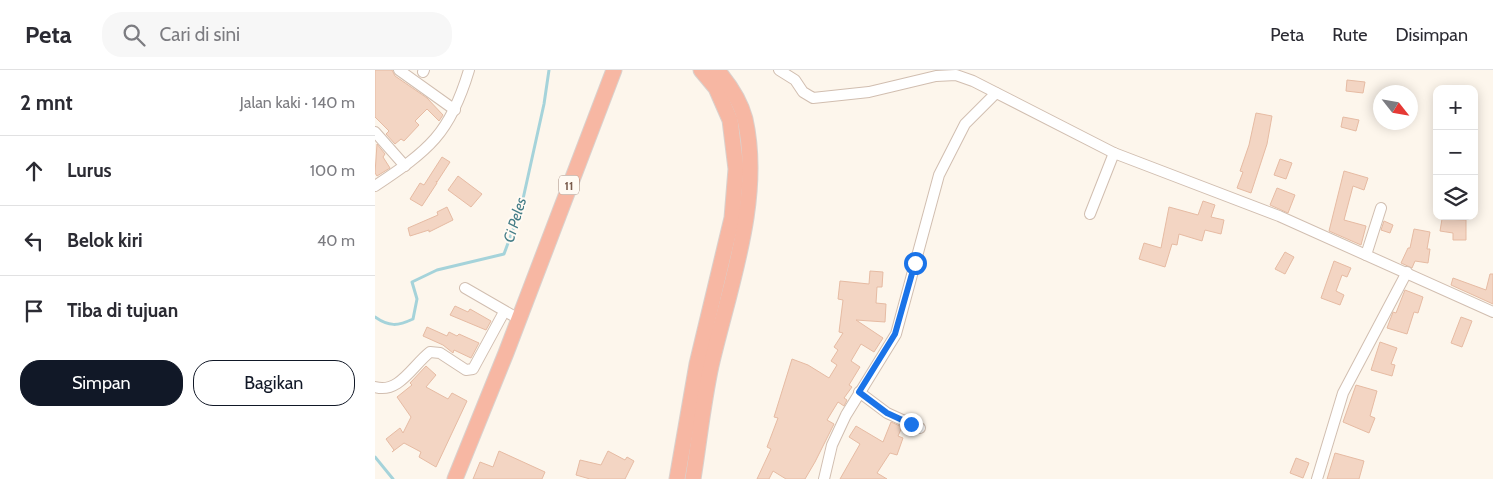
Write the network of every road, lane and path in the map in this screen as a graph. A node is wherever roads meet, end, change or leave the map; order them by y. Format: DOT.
graph roads {
  1 [pos="399,70"];
  2 [pos="469,70"];
  3 [pos="614,70"];
  4 [pos="701,70"];
  5 [pos="717,70"];
  6 [pos="779,70"];
  7 [pos="956,73"];
  8 [pos="996,93"];
  9 [pos="455,110"];
  10 [pos="375,132"];
  11 [pos="1114,152"];
  12 [pos="405,166"];
  13 [pos="375,186"];
  14 [pos="1381,208"];
  15 [pos="1090,214"];
  16 [pos="1366,255"];
  17 [pos="1407,272"];
  18 [pos="465,288"];
  19 [pos="1493,312"];
  20 [pos="511,315"];
  21 [pos="375,388"];
  22 [pos="859,392"];
  23 [pos="920,428"];
  24 [pos="455,479"];
  25 [pos="677,479"];
  26 [pos="693,479"];
  27 [pos="824,479"];
  28 [pos="1317,479"];
  1 -- 9 [label="street"];
  2 -- 9 [label="street"];
  3 -- 20 [label="highway, 11"];
  4 -- 25 [label="highway"];
  5 -- 26 [label="highway"];
  6 -- 7 [label="street"];
  7 -- 8 [label="street"];
  8 -- 11 [label="street"];
  8 -- 22 [label="street"];
  9 -- 12 [label="street"];
  10 -- 12 [label="street"];
  11 -- 15 [label="street"];
  11 -- 16 [label="street"];
  12 -- 13 [label="street"];
  14 -- 16 [label="street"];
  16 -- 17 [label="street"];
  17 -- 19 [label="street"];
  17 -- 28 [label="street"];
  18 -- 20 [label="street"];
  20 -- 21 [label="street"];
  20 -- 24 [label="highway, 11"];
  22 -- 23 [label="street"];
  22 -- 27 [label="street"];
}
